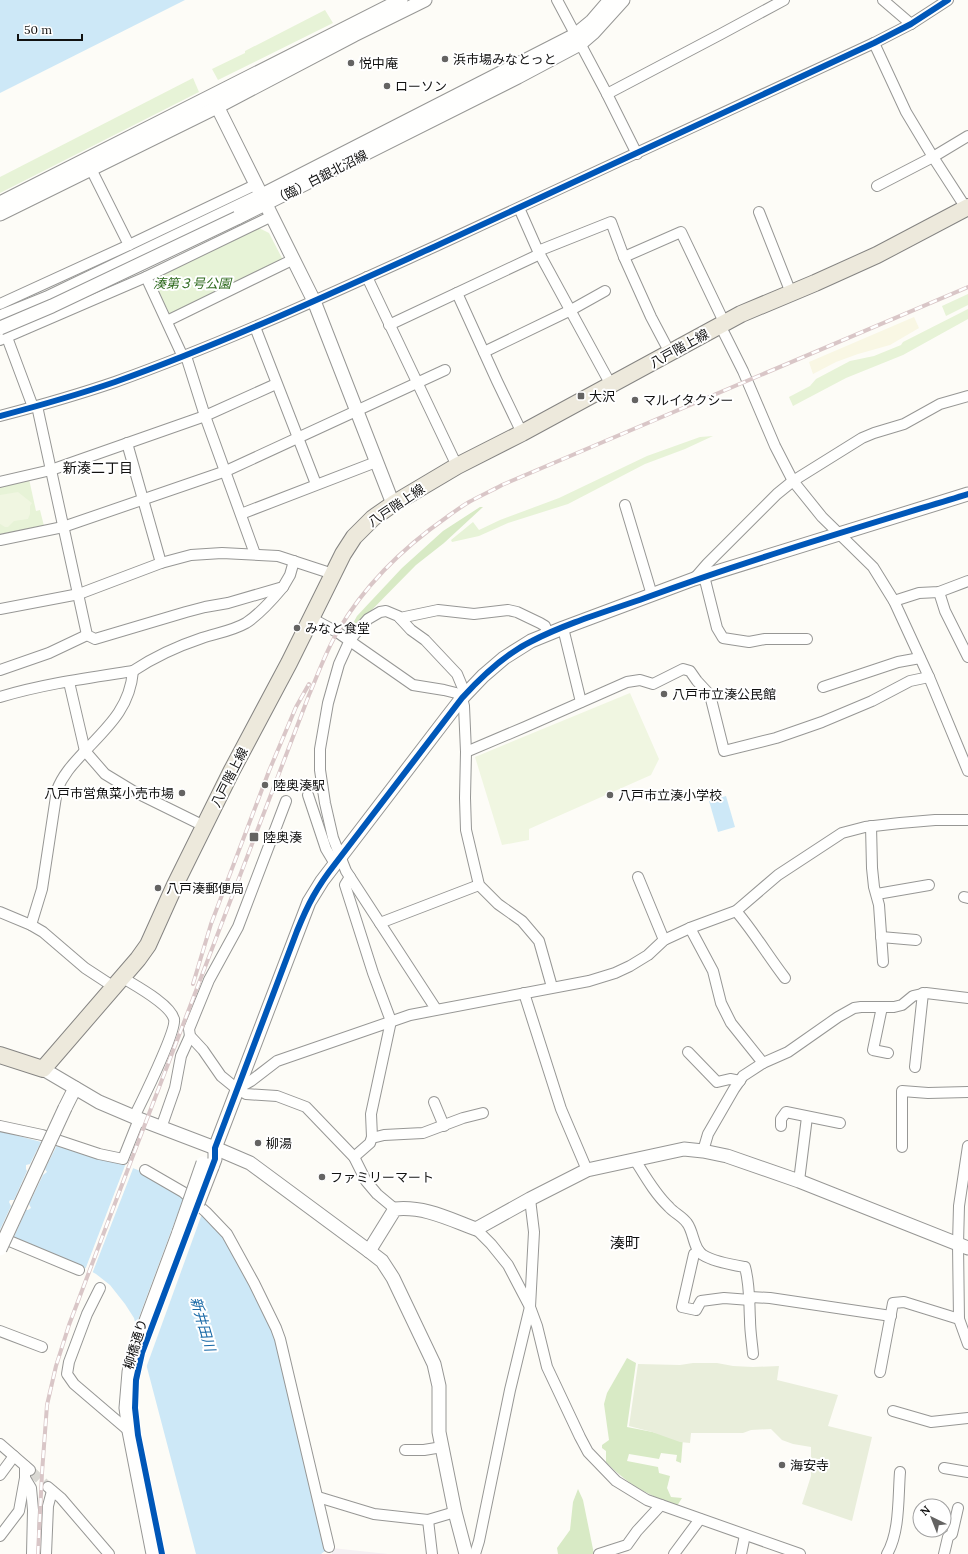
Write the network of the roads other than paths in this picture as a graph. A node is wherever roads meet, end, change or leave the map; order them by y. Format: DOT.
graph roads {
  1 [pos="401,0"];
  2 [pos="425,0"];
  3 [pos="557,0"];
  4 [pos="610,0"];
  5 [pos="624,0"];
  6 [pos="784,0"];
  7 [pos="883,0"];
  8 [pos="948,0"];
  9 [pos="911,24"];
  10 [pos="578,39"];
  11 [pos="874,43"];
  12 [pos="607,94"];
  13 [pos="214,101"];
  14 [pos="968,136"];
  15 [pos="637,154"];
  16 [pos="933,158"];
  17 [pos="89,164"];
  18 [pos="877,186"];
  19 [pos="264,200"];
  20 [pos="0,203"];
  21 [pos="967,207"];
  22 [pos="519,208"];
  23 [pos="759,212"];
  24 [pos="0,214"];
  25 [pos="235,214"];
  26 [pos="129,245"];
  27 [pos="539,253"];
  28 [pos="624,257"];
  29 [pos="294,260"];
  30 [pos="146,277"];
  31 [pos="367,277"];
  32 [pos="605,291"];
  33 [pos="457,293"];
  34 [pos="792,293"];
  35 [pos="314,301"];
  36 [pos="0,304"];
  37 [pos="571,310"];
  38 [pos="0,318"];
  39 [pos="167,321"];
  40 [pos="722,323"];
  41 [pos="389,325"];
  42 [pos="255,327"];
  43 [pos="2,335"];
  44 [pos="484,352"];
  45 [pos="670,353"];
  46 [pos="184,356"];
  47 [pos="445,370"];
  48 [pos="418,383"];
  49 [pos="276,384"];
  50 [pos="611,385"];
  51 [pos="968,396"];
  52 [pos="35,406"];
  53 [pos="357,410"];
  54 [pos="0,416"];
  55 [pos="205,416"];
  56 [pos="522,433"];
  57 [pos="299,438"];
  58 [pos="127,443"];
  59 [pos="376,462"];
  60 [pos="457,466"];
  61 [pos="51,470"];
  62 [pos="226,471"];
  63 [pos="792,481"];
  64 [pos="0,482"];
  65 [pos="316,484"];
  66 [pos="968,494"];
  67 [pos="144,500"];
  68 [pos="393,504"];
  69 [pos="625,505"];
  70 [pos="242,514"];
  71 [pos="64,527"];
  72 [pos="840,534"];
  73 [pos="0,540"];
  74 [pos="255,554"];
  75 [pos="294,562"];
  76 [pos="161,563"];
  77 [pos="333,574"];
  78 [pos="699,578"];
  79 [pos="968,581"];
  80 [pos="283,586"];
  81 [pos="939,592"];
  82 [pos="79,594"];
  83 [pos="652,595"];
  84 [pos="894,601"];
  85 [pos="0,609"];
  86 [pos="311,618"];
  87 [pos="400,618"];
  88 [pos="563,628"];
  89 [pos="548,634"];
  90 [pos="87,635"];
  91 [pos="807,639"];
  92 [pos="349,642"];
  93 [pos="968,657"];
  94 [pos="920,658"];
  95 [pos="0,670"];
  96 [pos="133,671"];
  97 [pos="929,677"];
  98 [pos="69,682"];
  99 [pos="823,687"];
  100 [pos="462,692"];
  101 [pos="0,697"];
  102 [pos="581,702"];
  103 [pos="85,751"];
  104 [pos="466,752"];
  105 [pos="968,771"];
  106 [pos="308,795"];
  107 [pos="286,801"];
  108 [pos="968,820"];
  109 [pos="204,826"];
  110 [pos="871,826"];
  111 [pos="337,861"];
  112 [pos="638,877"];
  113 [pos="350,878"];
  114 [pos="479,885"];
  115 [pos="929,885"];
  116 [pos="876,894"];
  117 [pos="736,911"];
  118 [pos="0,912"];
  119 [pos="380,923"];
  120 [pos="31,925"];
  121 [pos="690,928"];
  122 [pos="882,938"];
  123 [pos="664,940"];
  124 [pos="916,940"];
  125 [pos="883,962"];
  126 [pos="785,978"];
  127 [pos="118,982"];
  128 [pos="552,987"];
  129 [pos="524,993"];
  130 [pos="923,993"];
  131 [pos="968,998"];
  132 [pos="882,1007"];
  133 [pos="436,1009"];
  134 [pos="391,1021"];
  135 [pos="190,1036"];
  136 [pos="688,1052"];
  137 [pos="888,1053"];
  138 [pos="0,1055"];
  139 [pos="763,1063"];
  140 [pos="915,1067"];
  141 [pos="43,1069"];
  142 [pos="740,1081"];
  143 [pos="75,1088"];
  144 [pos="237,1088"];
  145 [pos="968,1092"];
  146 [pos="434,1102"];
  147 [pos="483,1113"];
  148 [pos="807,1116"];
  149 [pos="136,1118"];
  150 [pos="840,1123"];
  151 [pos="0,1126"];
  152 [pos="444,1126"];
  153 [pos="781,1126"];
  154 [pos="161,1128"];
  155 [pos="372,1137"];
  156 [pos="968,1146"];
  157 [pos="214,1148"];
  158 [pos="902,1148"];
  159 [pos="703,1151"];
  160 [pos="354,1157"];
  161 [pos="635,1160"];
  162 [pos="967,1162"];
  163 [pos="145,1170"];
  164 [pos="587,1170"];
  165 [pos="799,1181"];
  166 [pos="530,1199"];
  167 [pos="395,1209"];
  168 [pos="476,1229"];
  169 [pos="0,1237"];
  170 [pos="963,1246"];
  171 [pos="0,1249"];
  172 [pos="369,1251"];
  173 [pos="699,1251"];
  174 [pos="79,1270"];
  175 [pos="100,1288"];
  176 [pos="750,1298"];
  177 [pos="530,1307"];
  178 [pos="891,1316"];
  179 [pos="959,1319"];
  180 [pos="0,1331"];
  181 [pos="968,1344"];
  182 [pos="42,1347"];
  183 [pos="753,1354"];
  184 [pos="880,1372"];
  185 [pos="131,1408"];
  186 [pos="893,1411"];
  187 [pos="968,1418"];
  188 [pos="129,1431"];
  189 [pos="0,1444"];
  190 [pos="442,1447"];
  191 [pos="405,1450"];
  192 [pos="14,1456"];
  193 [pos="944,1468"];
  194 [pos="27,1472"];
  195 [pos="900,1472"];
  196 [pos="968,1472"];
  197 [pos="0,1475"];
  198 [pos="318,1497"];
  199 [pos="661,1505"];
  200 [pos="958,1508"];
  201 [pos="455,1512"];
  202 [pos="700,1519"];
  203 [pos="428,1520"];
  204 [pos="0,1536"];
  205 [pos="745,1536"];
  206 [pos="330,1547"];
  207 [pos="32,1554"];
  208 [pos="46,1554"];
  209 [pos="109,1554"];
  210 [pos="153,1554"];
  211 [pos="162,1554"];
  212 [pos="432,1554"];
  213 [pos="466,1554"];
  214 [pos="475,1554"];
  215 [pos="599,1554"];
  216 [pos="674,1554"];
  217 [pos="741,1554"];
  218 [pos="800,1554"];
  219 [pos="887,1554"];
  220 [pos="944,1554"];
  1 -- 13 [label="street"];
  2 -- 13 [label="street"];
  3 -- 10 [label="street"];
  4 -- 10 [label="street, （臨）白銀北沼線"];
  5 -- 10 [label="street, （臨）白銀北沼線"];
  6 -- 12 [label="street"];
  7 -- 9 [label="street"];
  8 -- 9 [label="street"];
  9 -- 11 [label="street"];
  10 -- 12 [label="street"];
  10 -- 19 [label="street, （臨）白銀北沼線"];
  11 -- 15 [label="street"];
  11 -- 16 [label="street"];
  12 -- 15 [label="street"];
  13 -- 17 [label="street"];
  13 -- 19 [label="street"];
  14 -- 16 [label="street"];
  15 -- 22 [label="street"];
  16 -- 18 [label="street"];
  16 -- 21 [label="street"];
  17 -- 20 [label="street"];
  17 -- 24 [label="street"];
  17 -- 26 [label="street"];
  19 -- 25 [label="street, （臨）白銀北沼線"];
  19 -- 26 [label="street"];
  19 -- 29 [label="street"];
  19 -- 30 [label="street"];
  21 -- 34 [label="main road, 八戸階上線"];
  22 -- 27 [label="street"];
  22 -- 31 [label="street"];
  23 -- 34 [label="street"];
  25 -- 38 [label="street, （臨）白銀北沼線"];
  25 -- 43 [label="street, （臨）白銀北沼線, bridge"];
  26 -- 36 [label="street"];
  27 -- 28 [label="street"];
  27 -- 33 [label="street"];
  27 -- 37 [label="street"];
  28 -- 40 [label="street"];
  28 -- 45 [label="street"];
  29 -- 35 [label="street"];
  29 -- 39 [label="street"];
  30 -- 39 [label="street"];
  30 -- 43 [label="street"];
  31 -- 35 [label="street"];
  31 -- 41 [label="street"];
  32 -- 37 [label="street"];
  33 -- 41 [label="street"];
  33 -- 44 [label="street"];
  34 -- 40 [label="main road, 八戸階上線"];
  35 -- 42 [label="street"];
  35 -- 53 [label="street"];
  37 -- 44 [label="street"];
  37 -- 50 [label="street"];
  38 -- 43 [label="street"];
  39 -- 46 [label="street"];
  40 -- 45 [label="main road, 八戸階上線"];
  40 -- 63 [label="street"];
  41 -- 48 [label="street"];
  42 -- 46 [label="street"];
  42 -- 49 [label="street"];
  43 -- 52 [label="street"];
  44 -- 56 [label="street"];
  45 -- 50 [label="main road, 八戸階上線"];
  46 -- 52 [label="street"];
  46 -- 55 [label="street"];
  47 -- 48 [label="street"];
  48 -- 53 [label="street"];
  48 -- 60 [label="street"];
  49 -- 55 [label="street"];
  49 -- 57 [label="street"];
  50 -- 56 [label="main road, 八戸階上線"];
  51 -- 63 [label="street"];
  52 -- 54 [label="street"];
  52 -- 61 [label="street"];
  53 -- 57 [label="street"];
  53 -- 59 [label="street"];
  55 -- 58 [label="street"];
  55 -- 62 [label="street"];
  56 -- 60 [label="main road, 八戸階上線"];
  57 -- 62 [label="street"];
  57 -- 65 [label="street"];
  58 -- 61 [label="street"];
  58 -- 67 [label="street"];
  59 -- 65 [label="street"];
  59 -- 68 [label="street"];
  60 -- 68 [label="main road, 八戸階上線"];
  61 -- 64 [label="street"];
  61 -- 71 [label="street"];
  62 -- 67 [label="street"];
  62 -- 70 [label="street"];
  63 -- 72 [label="street"];
  63 -- 78 [label="street"];
  65 -- 70 [label="street"];
  66 -- 72 [label="street, 柳橋通り"];
  67 -- 71 [label="street"];
  67 -- 76 [label="street"];
  68 -- 77 [label="main road, 八戸階上線"];
  69 -- 83 [label="street"];
  70 -- 74 [label="street"];
  71 -- 73 [label="street"];
  71 -- 82 [label="street"];
  72 -- 78 [label="street, 柳橋通り"];
  72 -- 84 [label="street"];
  74 -- 75 [label="street"];
  74 -- 76 [label="street"];
  75 -- 77 [label="street"];
  75 -- 80 [label="street"];
  76 -- 82 [label="street"];
  77 -- 86 [label="main road, 八戸階上線"];
  78 -- 83 [label="street, 柳橋通り"];
  78 -- 91 [label="street"];
  79 -- 81 [label="street"];
  80 -- 90 [label="street"];
  80 -- 96 [label="street"];
  81 -- 84 [label="street"];
  81 -- 93 [label="street"];
  82 -- 85 [label="street"];
  82 -- 90 [label="street"];
  83 -- 88 [label="street, 柳橋通り"];
  84 -- 94 [label="street"];
  86 -- 92 [label="street"];
  86 -- 109 [label="main road, 八戸階上線"];
  87 -- 89 [label="street"];
  87 -- 92 [label="street"];
  87 -- 100 [label="street"];
  88 -- 89 [label="street, 柳橋通り"];
  88 -- 102 [label="street"];
  89 -- 100 [label="street, 柳橋通り"];
  90 -- 95 [label="street"];
  92 -- 100 [label="street"];
  92 -- 111 [label="street"];
  94 -- 97 [label="street"];
  94 -- 99 [label="street"];
  96 -- 98 [label="street"];
  96 -- 103 [label="street"];
  97 -- 102 [label="street"];
  97 -- 105 [label="street"];
  98 -- 101 [label="street"];
  98 -- 103 [label="street"];
  100 -- 104 [label="street"];
  100 -- 111 [label="street, 柳橋通り"];
  102 -- 104 [label="street"];
  103 -- 109 [label="street"];
  103 -- 120 [label="street"];
  104 -- 114 [label="street"];
  106 -- 111 [label="street"];
  107 -- 135 [label="street"];
  108 -- 110 [label="street"];
  109 -- 127 [label="main road, 八戸階上線"];
  110 -- 116 [label="street"];
  110 -- 117 [label="street"];
  111 -- 113 [label="street"];
  111 -- 144 [label="street, 柳橋通り"];
  112 -- 123 [label="street"];
  113 -- 119 [label="street"];
  113 -- 134 [label="street"];
  114 -- 119 [label="street"];
  114 -- 128 [label="street"];
  115 -- 116 [label="street"];
  116 -- 122 [label="street"];
  117 -- 121 [label="street"];
  117 -- 126 [label="street"];
  118 -- 120 [label="street"];
  119 -- 133 [label="street"];
  120 -- 127 [label="street"];
  121 -- 123 [label="street"];
  121 -- 139 [label="street"];
  122 -- 124 [label="street"];
  122 -- 125 [label="street"];
  123 -- 128 [label="street"];
  127 -- 141 [label="main road, 八戸階上線"];
  127 -- 149 [label="street"];
  128 -- 129 [label="street"];
  129 -- 133 [label="street"];
  129 -- 164 [label="street"];
  130 -- 131 [label="street"];
  130 -- 132 [label="street"];
  130 -- 140 [label="street"];
  132 -- 137 [label="street"];
  132 -- 139 [label="street"];
  133 -- 134 [label="street"];
  134 -- 144 [label="street"];
  134 -- 155 [label="street"];
  135 -- 144 [label="street"];
  135 -- 154 [label="street"];
  136 -- 142 [label="street"];
  138 -- 141 [label="main road"];
  139 -- 142 [label="street"];
  141 -- 143 [label="street"];
  142 -- 159 [label="street"];
  143 -- 149 [label="street"];
  143 -- 171 [label="street, bridge"];
  144 -- 157 [label="street, 柳橋通り"];
  144 -- 160 [label="street"];
  145 -- 158 [label="street"];
  146 -- 152 [label="street"];
  147 -- 152 [label="street"];
  148 -- 150 [label="street"];
  148 -- 153 [label="street"];
  148 -- 165 [label="street"];
  149 -- 151 [label="street"];
  149 -- 154 [label="street"];
  152 -- 155 [label="street"];
  154 -- 157 [label="street"];
  155 -- 160 [label="street"];
  156 -- 162 [label="street"];
  157 -- 172 [label="street"];
  157 -- 185 [label="street, 柳橋通り, bridge"];
  159 -- 161 [label="street"];
  159 -- 165 [label="street"];
  160 -- 167 [label="street"];
  161 -- 164 [label="street"];
  161 -- 173 [label="street"];
  162 -- 170 [label="street"];
  163 -- 198 [label="street"];
  164 -- 166 [label="street"];
  165 -- 170 [label="street"];
  166 -- 168 [label="street"];
  166 -- 177 [label="street"];
  167 -- 168 [label="street"];
  167 -- 172 [label="street"];
  168 -- 177 [label="street"];
  169 -- 174 [label="street"];
  170 -- 179 [label="street"];
  172 -- 190 [label="street"];
  173 -- 176 [label="street"];
  173 -- 176 [label="street"];
  175 -- 188 [label="street"];
  176 -- 178 [label="street"];
  176 -- 183 [label="street"];
  177 -- 199 [label="street"];
  177 -- 214 [label="street"];
  178 -- 179 [label="street"];
  178 -- 184 [label="street"];
  179 -- 181 [label="street"];
  180 -- 182 [label="street"];
  185 -- 188 [label="street, 柳橋通り"];
  185 -- 211 [label="street, 柳橋通り"];
  186 -- 187 [label="street"];
  188 -- 210 [label="street, 柳橋通り"];
  189 -- 192 [label="street"];
  190 -- 191 [label="street"];
  190 -- 201 [label="street"];
  192 -- 194 [label="street"];
  192 -- 197 [label="street"];
  193 -- 196 [label="street"];
  194 -- 204 [label="street"];
  194 -- 207 [label="street"];
  195 -- 219 [label="street"];
  198 -- 203 [label="street"];
  198 -- 206 [label="street"];
  199 -- 202 [label="street"];
  199 -- 215 [label="street"];
  200 -- 220 [label="street"];
  201 -- 203 [label="street"];
  201 -- 213 [label="street"];
  202 -- 205 [label="street"];
  202 -- 216 [label="street"];
  203 -- 212 [label="street"];
  205 -- 217 [label="street"];
  205 -- 218 [label="street"];
  208 -- 209 [label="street"];
}
